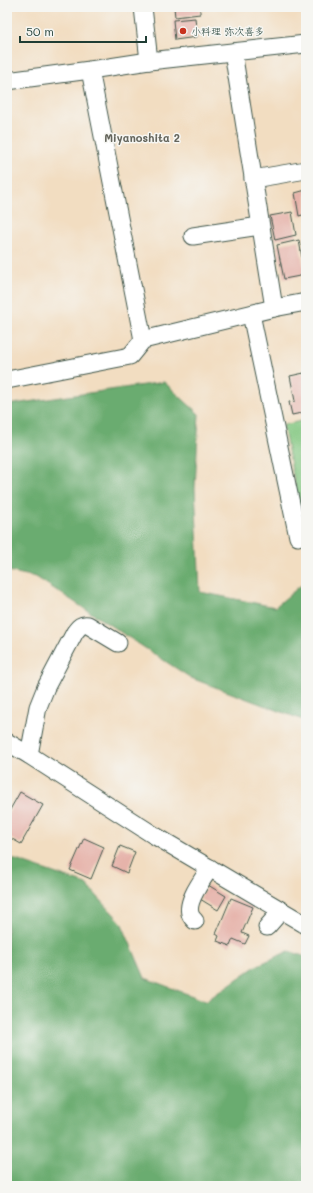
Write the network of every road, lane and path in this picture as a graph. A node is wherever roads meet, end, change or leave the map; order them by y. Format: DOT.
graph roads {
  1 [pos="143,7"];
  2 [pos="306,44"];
  3 [pos="233,52"];
  4 [pos="149,61"];
  5 [pos="90,70"];
  6 [pos="7,81"];
  7 [pos="306,170"];
  8 [pos="253,178"];
  9 [pos="260,226"];
  10 [pos="193,236"];
  11 [pos="306,302"];
  12 [pos="274,308"];
  13 [pos="251,314"];
  14 [pos="143,340"];
  15 [pos="7,380"];
  16 [pos="298,537"];
  17 [pos="118,642"];
  18 [pos="7,742"];
  19 [pos="29,755"];
  20 [pos="210,868"];
  21 [pos="281,911"];
  22 [pos="195,922"];
  23 [pos="306,925"];
  24 [pos="267,927"];
  1 -- 4 [label="street"];
  2 -- 3 [label="street"];
  3 -- 4 [label="street"];
  3 -- 8 [label="street"];
  4 -- 5 [label="street"];
  5 -- 6 [label="street"];
  5 -- 14 [label="street"];
  7 -- 8 [label="street"];
  8 -- 9 [label="street"];
  9 -- 10 [label="street"];
  9 -- 12 [label="street"];
  11 -- 12 [label="street"];
  12 -- 13 [label="street"];
  13 -- 14 [label="street"];
  13 -- 16 [label="street"];
  14 -- 15 [label="street"];
  17 -- 19 [label="street"];
  18 -- 19 [label="street"];
  19 -- 20 [label="street"];
  20 -- 21 [label="street"];
  20 -- 22 [label="street"];
  21 -- 23 [label="street"];
  21 -- 24 [label="street"];
}
